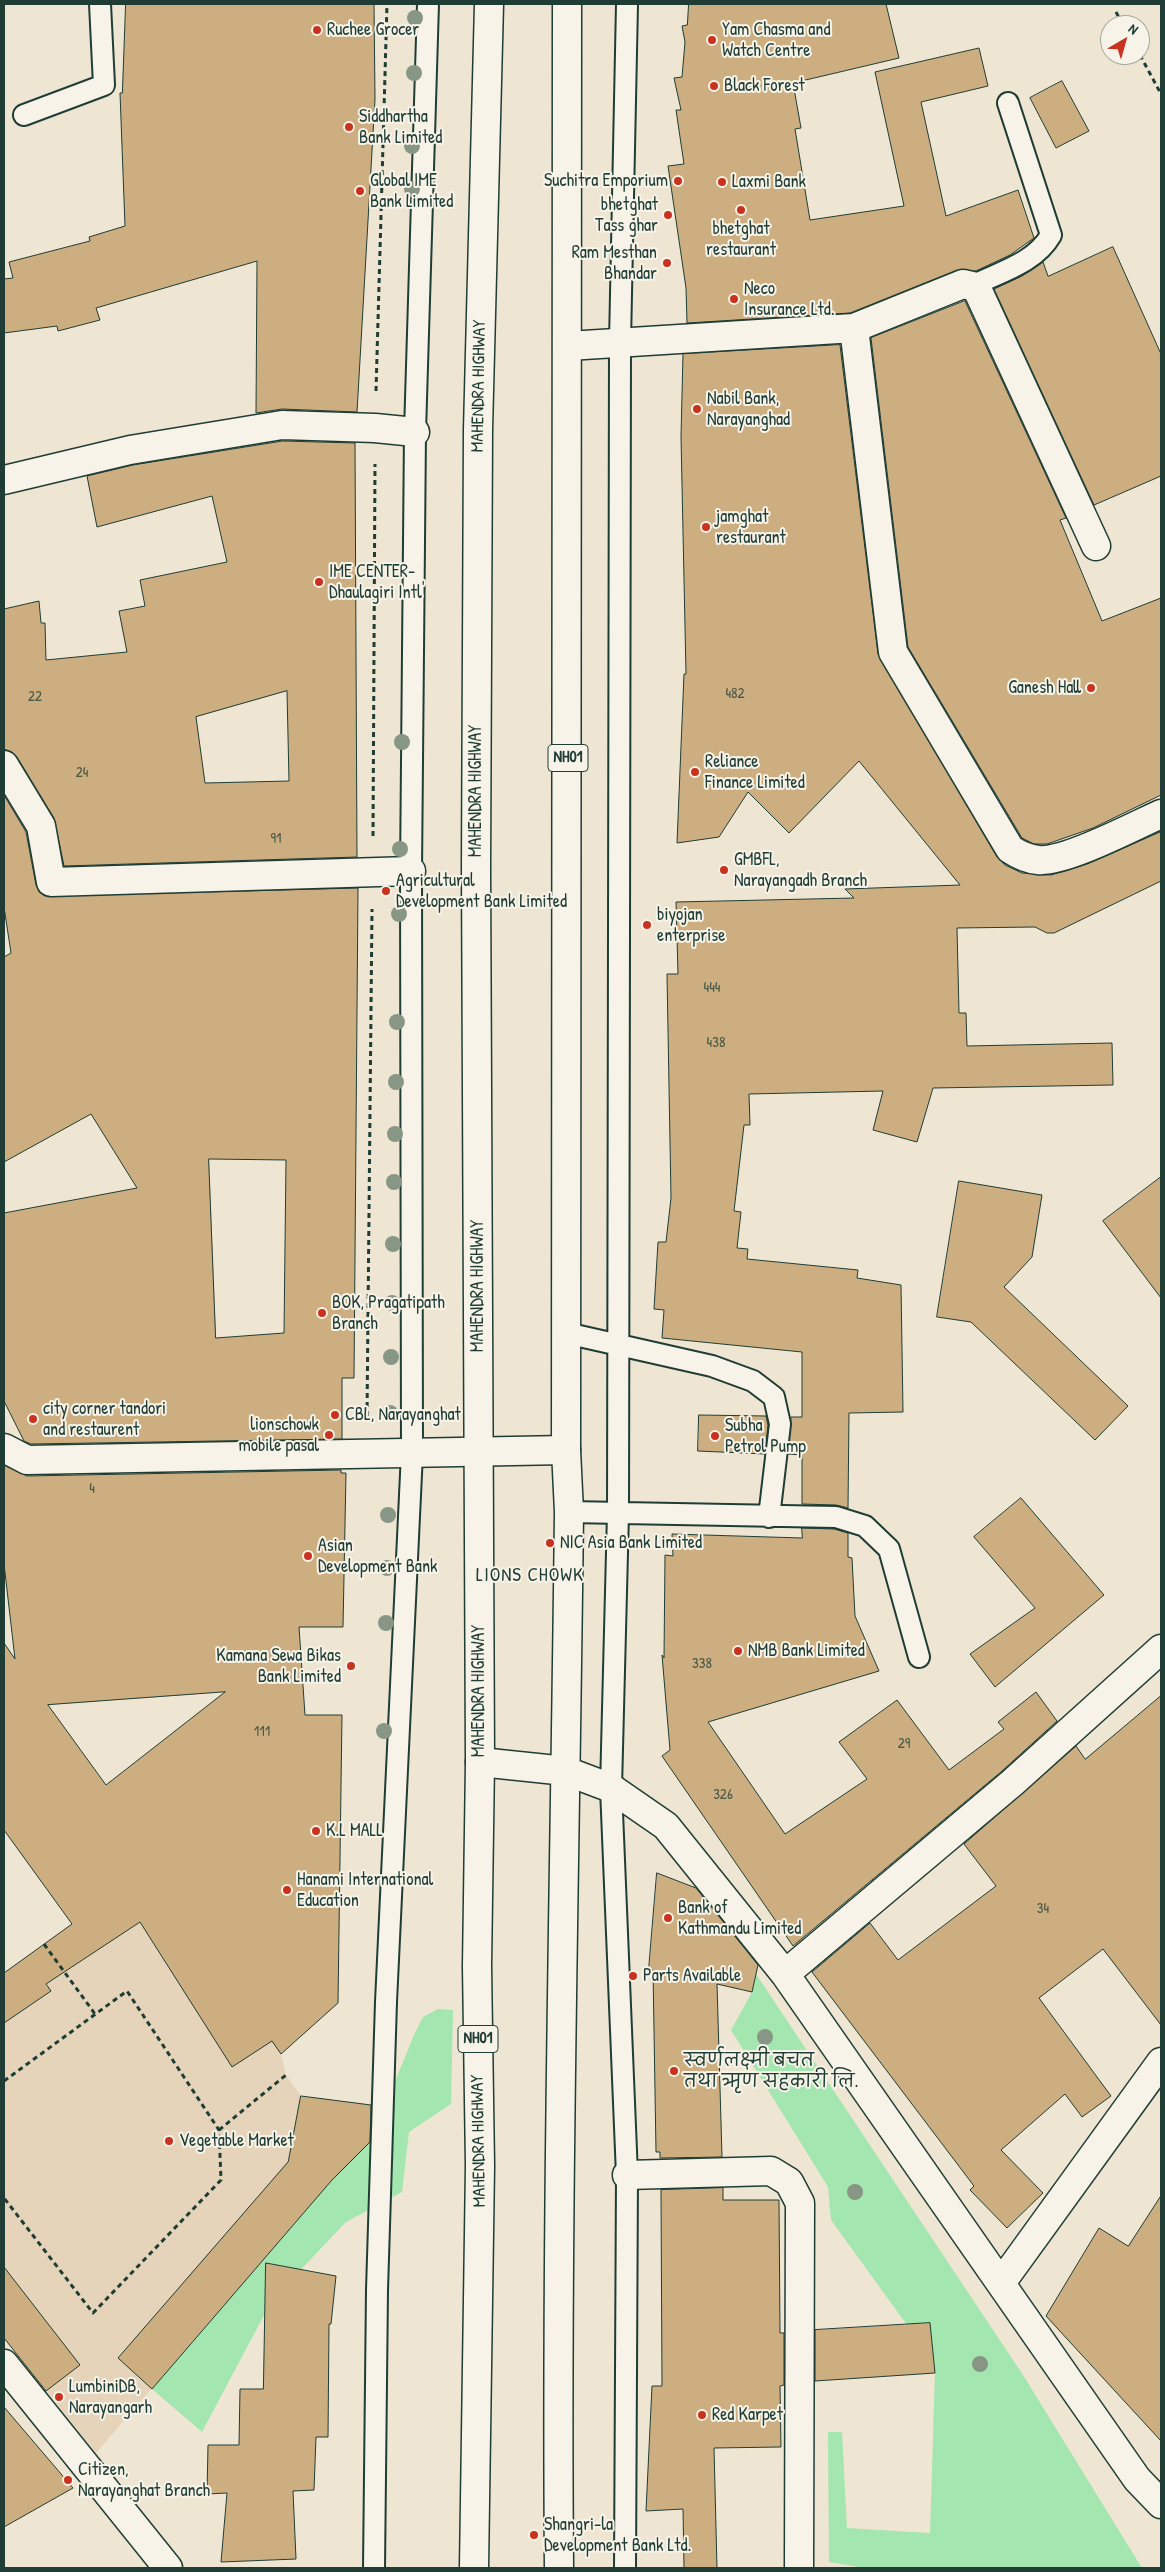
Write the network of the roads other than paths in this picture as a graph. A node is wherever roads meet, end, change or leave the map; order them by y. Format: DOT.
graph roads {
  1 [pos="100,4"];
  2 [pos="428,4"];
  3 [pos="489,4"];
  4 [pos="567,4"];
  5 [pos="627,4"];
  6 [pos="1008,103"];
  7 [pos="24,116"];
  8 [pos="972,286"];
  9 [pos="854,328"];
  10 [pos="620,342"];
  11 [pos="568,346"];
  12 [pos="415,432"];
  13 [pos="4,480"];
  14 [pos="1096,546"];
  15 [pos="4,766"];
  16 [pos="1161,814"];
  17 [pos="411,871"];
  18 [pos="566,1333"];
  19 [pos="619,1346"];
  20 [pos="4,1448"];
  21 [pos="566,1450"];
  22 [pos="412,1453"];
  23 [pos="479,1453"];
  24 [pos="569,1512"];
  25 [pos="618,1513"];
  26 [pos="769,1517"];
  27 [pos="1161,1649"];
  28 [pos="919,1657"];
  29 [pos="480,1762"];
  30 [pos="566,1771"];
  31 [pos="611,1788"];
  32 [pos="785,1974"];
  33 [pos="1161,2062"];
  34 [pos="627,2175"];
  35 [pos="1001,2283"];
  36 [pos="4,2364"];
  37 [pos="1161,2504"];
  38 [pos="168,2568"];
  39 [pos="374,2568"];
  40 [pos="474,2568"];
  41 [pos="559,2568"];
  42 [pos="625,2568"];
  43 [pos="798,2568"];
  1 -- 7 [label="lane"];
  2 -- 12 [label="lane"];
  3 -- 23 [label="main road, MAHENDRA HIGHWAY / NH01"];
  4 -- 11 [label="main road, NH01"];
  5 -- 10 [label="lane"];
  6 -- 8 [label="lane"];
  8 -- 9 [label="main road"];
  8 -- 14 [label="main road"];
  9 -- 10 [label="main road"];
  9 -- 16 [label="main road"];
  10 -- 11 [label="main road"];
  10 -- 19 [label="lane"];
  11 -- 18 [label="main road, NH01"];
  12 -- 13 [label="main road"];
  12 -- 17 [label="lane"];
  15 -- 17 [label="main road"];
  17 -- 22 [label="lane"];
  18 -- 19 [label="lane"];
  18 -- 21 [label="main road, NH01"];
  19 -- 25 [label="lane"];
  19 -- 26 [label="lane"];
  20 -- 22 [label="main road"];
  21 -- 23 [label="main road"];
  21 -- 24 [label="main road, NH01"];
  22 -- 23 [label="main road"];
  22 -- 39 [label="lane"];
  23 -- 29 [label="main road, MAHENDRA HIGHWAY / NH01"];
  24 -- 25 [label="lane"];
  24 -- 30 [label="main road, NH01"];
  25 -- 26 [label="lane"];
  25 -- 31 [label="lane"];
  26 -- 28 [label="lane"];
  27 -- 32 [label="main road"];
  29 -- 30 [label="main road"];
  29 -- 40 [label="main road, MAHENDRA HIGHWAY / NH01"];
  30 -- 31 [label="main road"];
  30 -- 41 [label="main road, NH01"];
  31 -- 32 [label="main road"];
  31 -- 34 [label="lane"];
  32 -- 35 [label="main road"];
  33 -- 35 [label="main road"];
  34 -- 42 [label="lane"];
  34 -- 43 [label="main road"];
  35 -- 37 [label="main road"];
  36 -- 38 [label="main road"];
}
